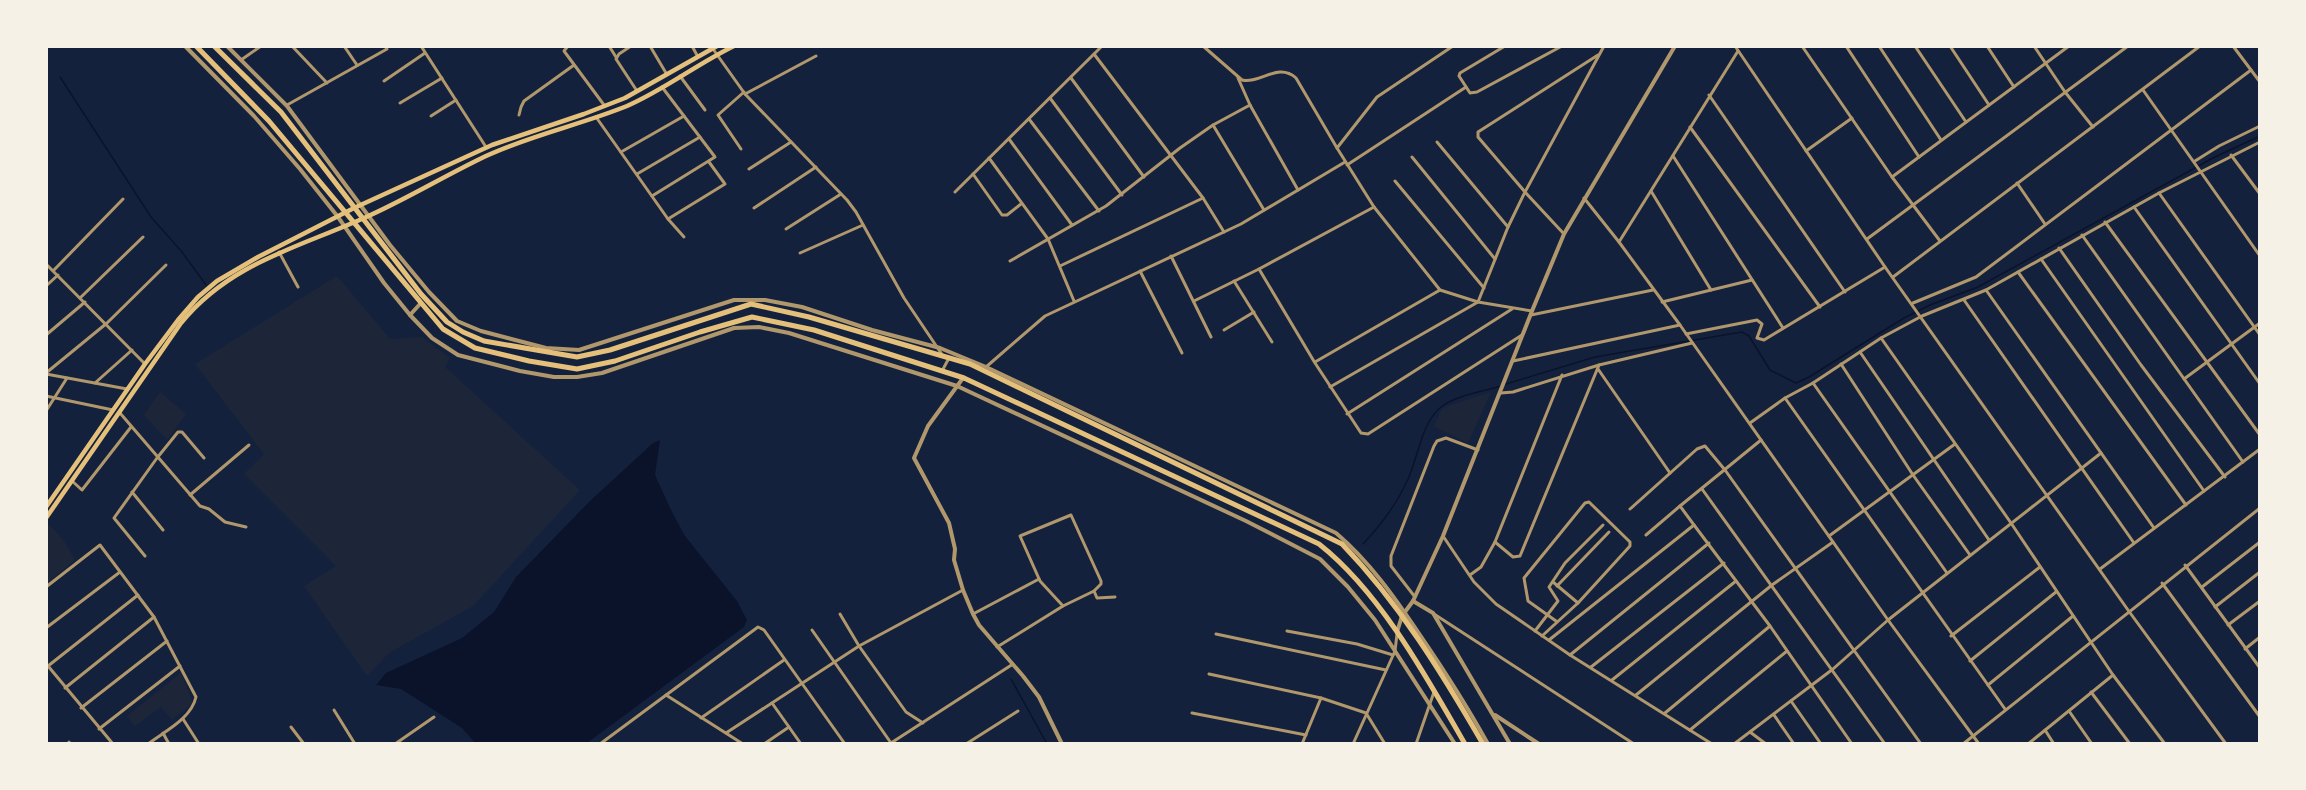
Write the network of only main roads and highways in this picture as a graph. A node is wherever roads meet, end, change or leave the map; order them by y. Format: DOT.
graph roads {
  1 [pos="196,46"];
  2 [pos="214,46"];
  3 [pos="734,46"];
  4 [pos="715,47"];
  5 [pos="304,129"];
  6 [pos="278,132"];
  7 [pos="298,134"];
  8 [pos="272,136"];
  9 [pos="357,206"];
  10 [pos="345,213"];
  11 [pos="366,217"];
  12 [pos="352,222"];
  13 [pos="117,412"];
  14 [pos="46,507"];
  15 [pos="46,518"];
  16 [pos="1465,744"];
  17 [pos="1483,744"];
  1 -- 6 [label="highway"];
  2 -- 7 [label="highway"];
  3 -- 11 [label="main road"];
  4 -- 9 [label="main road"];
  5 -- 7 [label="highway"];
  6 -- 8 [label="highway"];
  6 -- 10 [label="highway"];
  7 -- 9 [label="highway"];
  9 -- 10 [label="main road"];
  9 -- 11 [label="highway"];
  10 -- 12 [label="highway"];
  10 -- 13 [label="main road"];
  11 -- 12 [label="main road"];
  11 -- 17 [label="highway"];
  12 -- 13 [label="main road"];
  12 -- 16 [label="highway"];
  13 -- 14 [label="main road"];
  13 -- 15 [label="main road"];
}
